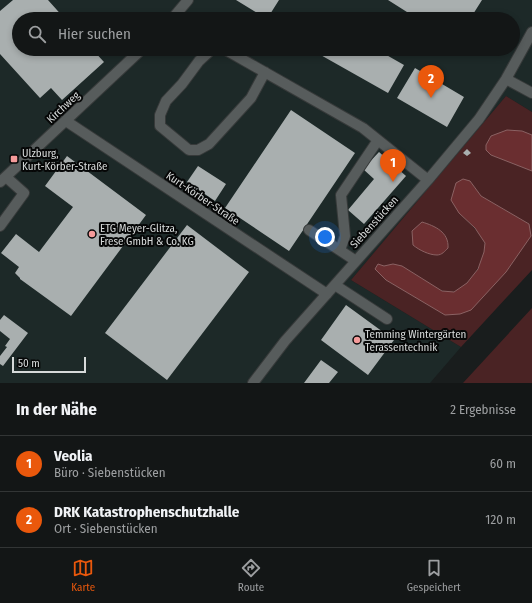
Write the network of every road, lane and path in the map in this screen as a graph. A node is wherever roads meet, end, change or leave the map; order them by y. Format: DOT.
graph roads {
  1 [pos="188,0"];
  2 [pos="179,12"];
  3 [pos="532,32"];
  4 [pos="520,54"];
  5 [pos="135,56"];
  6 [pos="204,56"];
  7 [pos="236,56"];
  8 [pos="519,56"];
  9 [pos="265,72"];
  10 [pos="506,79"];
  11 [pos="532,93"];
  12 [pos="66,121"];
  13 [pos="378,140"];
  14 [pos="3,180"];
  15 [pos="428,180"];
  16 [pos="0,226"];
  17 [pos="309,230"];
  18 [pos="340,250"];
  19 [pos="356,260"];
  20 [pos="335,285"];
  21 [pos="327,294"];
  22 [pos="387,319"];
  23 [pos="253,383"];
  1 -- 2 [label="street"];
  3 -- 4 [label="street, Siebenstücken"];
  5 -- 12 [label="street, Kirchweg"];
  6 -- 9 [label="street"];
  7 -- 9 [label="street"];
  8 -- 10 [label="street, Siebenstücken"];
  9 -- 13 [label="street"];
  10 -- 11 [label="street"];
  10 -- 15 [label="street, Siebenstücken"];
  12 -- 14 [label="street, Kirchweg"];
  12 -- 21 [label="street, Kurt-Körber-Straße"];
  13 -- 15 [label="street"];
  13 -- 18 [label="street"];
  14 -- 16 [label="street"];
  15 -- 19 [label="street, Siebenstücken"];
  17 -- 18 [label="street"];
  18 -- 19 [label="street"];
  19 -- 20 [label="street, Siebenstücken"];
  20 -- 21 [label="street, Siebenstücken"];
  20 -- 22 [label="street"];
  21 -- 23 [label="street, Siebenstücken"];
}
